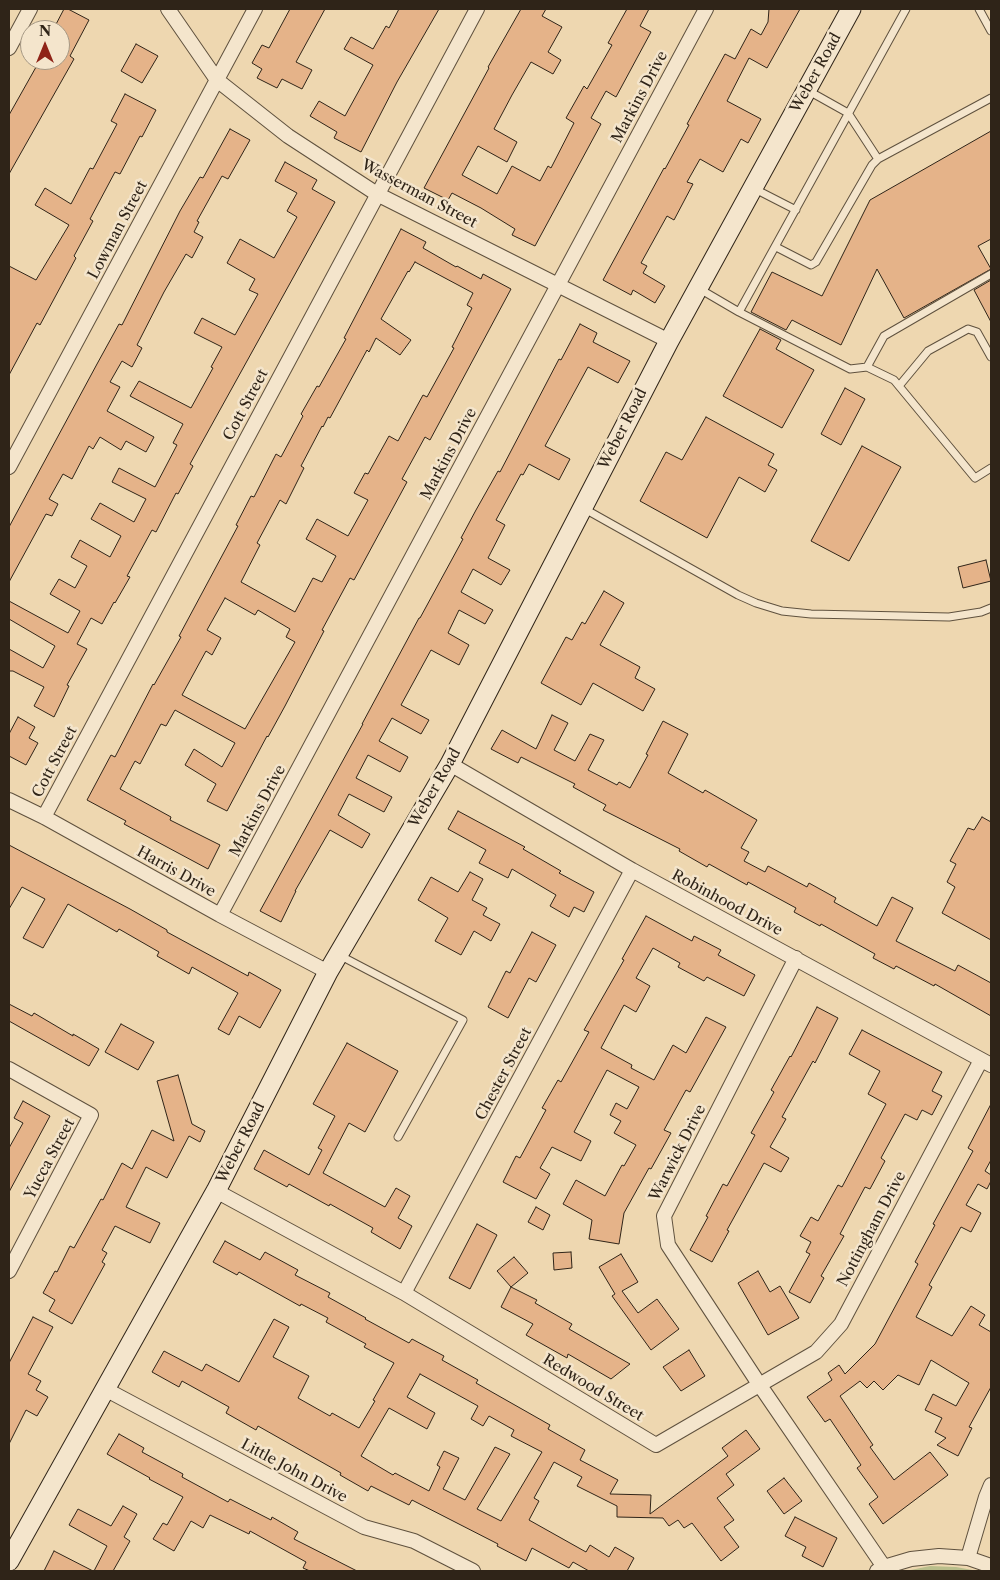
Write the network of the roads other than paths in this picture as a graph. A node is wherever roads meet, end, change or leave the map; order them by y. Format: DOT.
graph roads {
  1 [pos="30,9"];
  2 [pos="168,9"];
  3 [pos="255,9"];
  4 [pos="477,9"];
  5 [pos="706,9"];
  6 [pos="851,9"];
  7 [pos="906,9"];
  8 [pos="979,9"];
  9 [pos="991,31"];
  10 [pos="9,48"];
  11 [pos="217,80"];
  12 [pos="806,90"];
  13 [pos="991,98"];
  14 [pos="848,113"];
  15 [pos="878,159"];
  16 [pos="753,188"];
  17 [pos="377,194"];
  18 [pos="796,210"];
  19 [pos="776,247"];
  20 [pos="991,274"];
  21 [pos="558,285"];
  22 [pos="698,288"];
  23 [pos="739,312"];
  24 [pos="669,341"];
  25 [pos="991,357"];
  26 [pos="867,367"];
  27 [pos="899,386"];
  28 [pos="9,467"];
  29 [pos="991,468"];
  30 [pos="583,508"];
  31 [pos="991,608"];
  32 [pos="450,764"];
  33 [pos="9,800"];
  34 [pos="44,817"];
  35 [pos="632,870"];
  36 [pos="220,915"];
  37 [pos="338,955"];
  38 [pos="796,958"];
  39 [pos="328,972"];
  40 [pos="986,1063"];
  41 [pos="9,1069"];
  42 [pos="398,1137"];
  43 [pos="216,1191"];
  44 [pos="9,1271"];
  45 [pos="404,1293"];
  46 [pos="759,1384"];
  47 [pos="105,1389"];
  48 [pos="991,1485"];
  49 [pos="968,1558"];
  50 [pos="9,1562"];
  51 [pos="991,1566"];
  52 [pos="881,1569"];
  53 [pos="473,1571"];
  1 -- 10 [label="street"];
  2 -- 11 [label="street, Wasserman Street"];
  3 -- 11 [label="street, Lowman Street"];
  4 -- 17 [label="street, Cott Street"];
  5 -- 21 [label="street, Markins Drive"];
  6 -- 12 [label="main road, Weber Road"];
  7 -- 14 [label="lane"];
  8 -- 9 [label="lane"];
  11 -- 17 [label="street, Wasserman Street"];
  11 -- 28 [label="street, Lowman Street"];
  12 -- 14 [label="lane"];
  12 -- 16 [label="main road, Weber Road"];
  13 -- 15 [label="lane"];
  14 -- 15 [label="lane"];
  14 -- 18 [label="lane"];
  15 -- 19 [label="lane"];
  16 -- 18 [label="lane"];
  16 -- 22 [label="main road, Weber Road"];
  17 -- 21 [label="street, Wasserman Street"];
  17 -- 34 [label="street, Cott Street"];
  18 -- 19 [label="lane"];
  19 -- 23 [label="lane"];
  20 -- 26 [label="lane"];
  21 -- 24 [label="street, Wasserman Street"];
  21 -- 36 [label="street, Markins Drive"];
  22 -- 23 [label="lane"];
  22 -- 24 [label="main road, Weber Road"];
  23 -- 26 [label="lane"];
  24 -- 30 [label="main road, Weber Road"];
  25 -- 27 [label="lane"];
  26 -- 27 [label="lane"];
  27 -- 29 [label="lane"];
  30 -- 31 [label="lane"];
  30 -- 32 [label="main road, Weber Road"];
  32 -- 35 [label="street, Robinhood Drive"];
  32 -- 37 [label="main road, Weber Road"];
  33 -- 34 [label="street, Harris Drive"];
  34 -- 36 [label="street, Harris Drive"];
  35 -- 38 [label="street, Robinhood Drive"];
  35 -- 45 [label="street, Chester Street"];
  36 -- 39 [label="street, Harris Drive"];
  37 -- 39 [label="main road, Weber Road"];
  37 -- 42 [label="lane"];
  38 -- 40 [label="street, Robinhood Drive"];
  38 -- 46 [label="street, Warwick Drive"];
  39 -- 43 [label="main road, Weber Road"];
  40 -- 46 [label="street, Nottingham Drive"];
  41 -- 44 [label="street, Yucca Street"];
  43 -- 45 [label="street, Redwood Street"];
  43 -- 47 [label="main road, Weber Road"];
  45 -- 46 [label="street, Redwood Street"];
  46 -- 52 [label="street"];
  47 -- 50 [label="main road, Weber Road"];
  47 -- 53 [label="street, Little John Drive"];
  48 -- 49 [label="street"];
  49 -- 51 [label="street"];
  49 -- 52 [label="street"];
}
